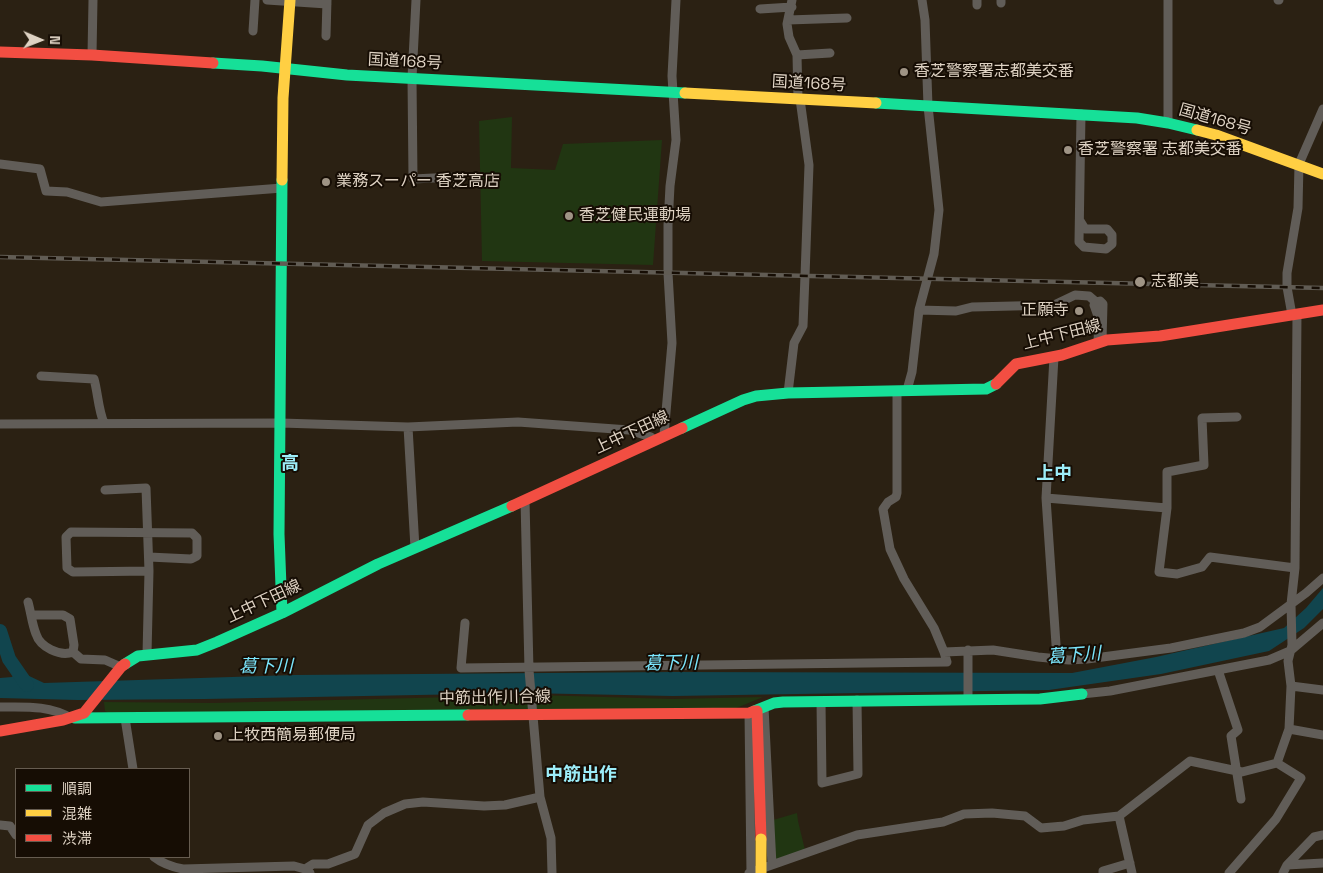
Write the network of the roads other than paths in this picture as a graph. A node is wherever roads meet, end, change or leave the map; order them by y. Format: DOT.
graph roads {
  1 [pos="92,0"];
  2 [pos="255,0"];
  3 [pos="267,0"];
  4 [pos="416,0"];
  5 [pos="676,0"];
  6 [pos="922,0"];
  7 [pos="1168,0"];
  8 [pos="290,1"];
  9 [pos="327,2"];
  10 [pos="792,4"];
  11 [pos="760,9"];
  12 [pos="846,18"];
  13 [pos="788,20"];
  14 [pos="254,31"];
  15 [pos="326,36"];
  16 [pos="0,50"];
  17 [pos="92,51"];
  18 [pos="830,53"];
  19 [pos="797,55"];
  20 [pos="286,68"];
  21 [pos="412,78"];
  22 [pos="672,93"];
  23 [pos="799,99"];
  24 [pos="928,106"];
  25 [pos="1323,109"];
  26 [pos="1081,114"];
  27 [pos="1168,123"];
  28 [pos="0,164"];
  29 [pos="1299,164"];
  30 [pos="1323,174"];
  31 [pos="454,177"];
  32 [pos="282,188"];
  33 [pos="1080,221"];
  34 [pos="919,310"];
  35 [pos="1323,310"];
  36 [pos="1295,315"];
  37 [pos="1100,342"];
  38 [pos="1054,357"];
  39 [pos="41,376"];
  40 [pos="902,390"];
  41 [pos="788,393"];
  42 [pos="1237,417"];
  43 [pos="104,423"];
  44 [pos="281,423"];
  45 [pos="0,424"];
  46 [pos="408,427"];
  47 [pos="658,438"];
  48 [pos="105,490"];
  49 [pos="1046,498"];
  50 [pos="525,500"];
  51 [pos="1167,508"];
  52 [pos="148,533"];
  53 [pos="415,548"];
  54 [pos="149,557"];
  55 [pos="1295,568"];
  56 [pos="149,571"];
  57 [pos="1323,578"];
  58 [pos="28,602"];
  59 [pos="1291,604"];
  60 [pos="282,613"];
  61 [pos="31,615"];
  62 [pos="465,623"];
  63 [pos="1323,623"];
  64 [pos="1291,648"];
  65 [pos="968,650"];
  66 [pos="72,652"];
  67 [pos="944,652"];
  68 [pos="147,654"];
  69 [pos="1057,659"];
  70 [pos="121,667"];
  71 [pos="529,669"];
  72 [pos="1218,670"];
  73 [pos="1291,686"];
  74 [pos="1323,690"];
  75 [pos="1082,694"];
  76 [pos="968,697"];
  77 [pos="857,700"];
  78 [pos="821,701"];
  79 [pos="0,706"];
  80 [pos="757,710"];
  81 [pos="532,714"];
  82 [pos="71,718"];
  83 [pos="125,718"];
  84 [pos="1290,729"];
  85 [pos="0,731"];
  86 [pos="1323,735"];
  87 [pos="1277,763"];
  88 [pos="133,768"];
  89 [pos="1236,770"];
  90 [pos="540,797"];
  91 [pos="1241,799"];
  92 [pos="1119,816"];
  93 [pos="0,825"];
  94 [pos="15,834"];
  95 [pos="1323,835"];
  96 [pos="155,858"];
  97 [pos="1130,863"];
  98 [pos="1323,863"];
  99 [pos="772,865"];
  100 [pos="1285,869"];
  101 [pos="308,871"];
  102 [pos="552,873"];
  103 [pos="750,873"];
  104 [pos="761,873"];
  105 [pos="1104,873"];
  106 [pos="1132,873"];
  107 [pos="1229,873"];
  1 -- 17 [label="street"];
  2 -- 14 [label="street"];
  3 -- 8 [label="street"];
  4 -- 21 [label="street"];
  5 -- 22 [label="street"];
  6 -- 24 [label="street"];
  7 -- 27 [label="street"];
  8 -- 9 [label="street"];
  8 -- 20 [label="main road"];
  9 -- 15 [label="street"];
  10 -- 11 [label="street"];
  10 -- 13 [label="street"];
  12 -- 13 [label="street"];
  13 -- 19 [label="street"];
  16 -- 17 [label="main road, 国道168号"];
  17 -- 20 [label="main road, 国道168号"];
  18 -- 19 [label="street"];
  19 -- 23 [label="street"];
  20 -- 21 [label="main road, 国道168号"];
  20 -- 32 [label="main road"];
  21 -- 22 [label="main road, 国道168号"];
  21 -- 31 [label="street"];
  22 -- 23 [label="main road, 国道168号"];
  22 -- 47 [label="street"];
  23 -- 24 [label="main road, 国道168号"];
  23 -- 41 [label="street"];
  24 -- 26 [label="main road, 国道168号"];
  24 -- 34 [label="street"];
  25 -- 29 [label="street"];
  26 -- 27 [label="main road, 国道168号"];
  26 -- 33 [label="street"];
  27 -- 29 [label="main road, 国道168号"];
  28 -- 32 [label="street"];
  29 -- 30 [label="main road, 国道168号"];
  29 -- 36 [label="street"];
  32 -- 44 [label="main road"];
  34 -- 37 [label="street"];
  34 -- 40 [label="street"];
  35 -- 36 [label="main road, 上中下田線"];
  36 -- 37 [label="main road, 上中下田線"];
  36 -- 55 [label="street"];
  37 -- 38 [label="main road, 上中下田線"];
  38 -- 40 [label="main road, 上中下田線"];
  38 -- 49 [label="street"];
  39 -- 43 [label="street"];
  40 -- 41 [label="main road, 上中下田線"];
  40 -- 67 [label="street"];
  41 -- 47 [label="main road, 上中下田線"];
  42 -- 51 [label="street"];
  43 -- 44 [label="street"];
  43 -- 45 [label="street"];
  44 -- 46 [label="street"];
  44 -- 60 [label="main road"];
  46 -- 47 [label="street"];
  46 -- 53 [label="street"];
  47 -- 50 [label="main road, 上中下田線"];
  48 -- 52 [label="street"];
  49 -- 51 [label="street"];
  49 -- 69 [label="street"];
  50 -- 53 [label="main road, 上中下田線"];
  50 -- 71 [label="street"];
  51 -- 55 [label="street"];
  52 -- 54 [label="street"];
  52 -- 54 [label="street"];
  52 -- 56 [label="street"];
  53 -- 60 [label="main road, 上中下田線"];
  54 -- 56 [label="street"];
  55 -- 59 [label="street"];
  56 -- 68 [label="street"];
  57 -- 59 [label="street"];
  58 -- 61 [label="street"];
  59 -- 64 [label="street"];
  59 -- 69 [label="street"];
  60 -- 68 [label="main road, 上中下田線"];
  61 -- 66 [label="street"];
  61 -- 66 [label="street"];
  62 -- 71 [label="street"];
  63 -- 64 [label="street"];
  64 -- 72 [label="street"];
  64 -- 73 [label="street"];
  65 -- 67 [label="street"];
  65 -- 69 [label="street"];
  65 -- 76 [label="street"];
  66 -- 70 [label="street"];
  67 -- 71 [label="street"];
  68 -- 70 [label="main road, 上中下田線"];
  70 -- 82 [label="main road, 上中下田線"];
  71 -- 81 [label="street"];
  72 -- 75 [label="street"];
  72 -- 89 [label="street"];
  73 -- 74 [label="street"];
  73 -- 84 [label="street"];
  75 -- 76 [label="main road, 中筋出作川合線"];
  76 -- 77 [label="main road, 中筋出作川合線"];
  77 -- 78 [label="main road, 中筋出作川合線"];
  77 -- 78 [label="street"];
  78 -- 80 [label="main road, 中筋出作川合線"];
  79 -- 82 [label="street"];
  80 -- 81 [label="main road, 中筋出作川合線"];
  80 -- 99 [label="street"];
  80 -- 103 [label="street"];
  80 -- 104 [label="main road, bridge"];
  81 -- 83 [label="main road, 中筋出作川合線"];
  81 -- 90 [label="street"];
  82 -- 83 [label="main road, 中筋出作川合線"];
  82 -- 85 [label="main road, 上中下田線"];
  83 -- 88 [label="street"];
  84 -- 86 [label="street"];
  84 -- 87 [label="street"];
  87 -- 89 [label="street"];
  87 -- 107 [label="street"];
  89 -- 91 [label="street"];
  89 -- 92 [label="street"];
  90 -- 101 [label="street"];
  90 -- 102 [label="street"];
  92 -- 97 [label="street"];
  92 -- 99 [label="street"];
  93 -- 94 [label="street"];
  95 -- 100 [label="street"];
  96 -- 101 [label="street"];
  97 -- 105 [label="street"];
  97 -- 106 [label="street"];
  98 -- 100 [label="street"];
  99 -- 103 [label="street"];
}
